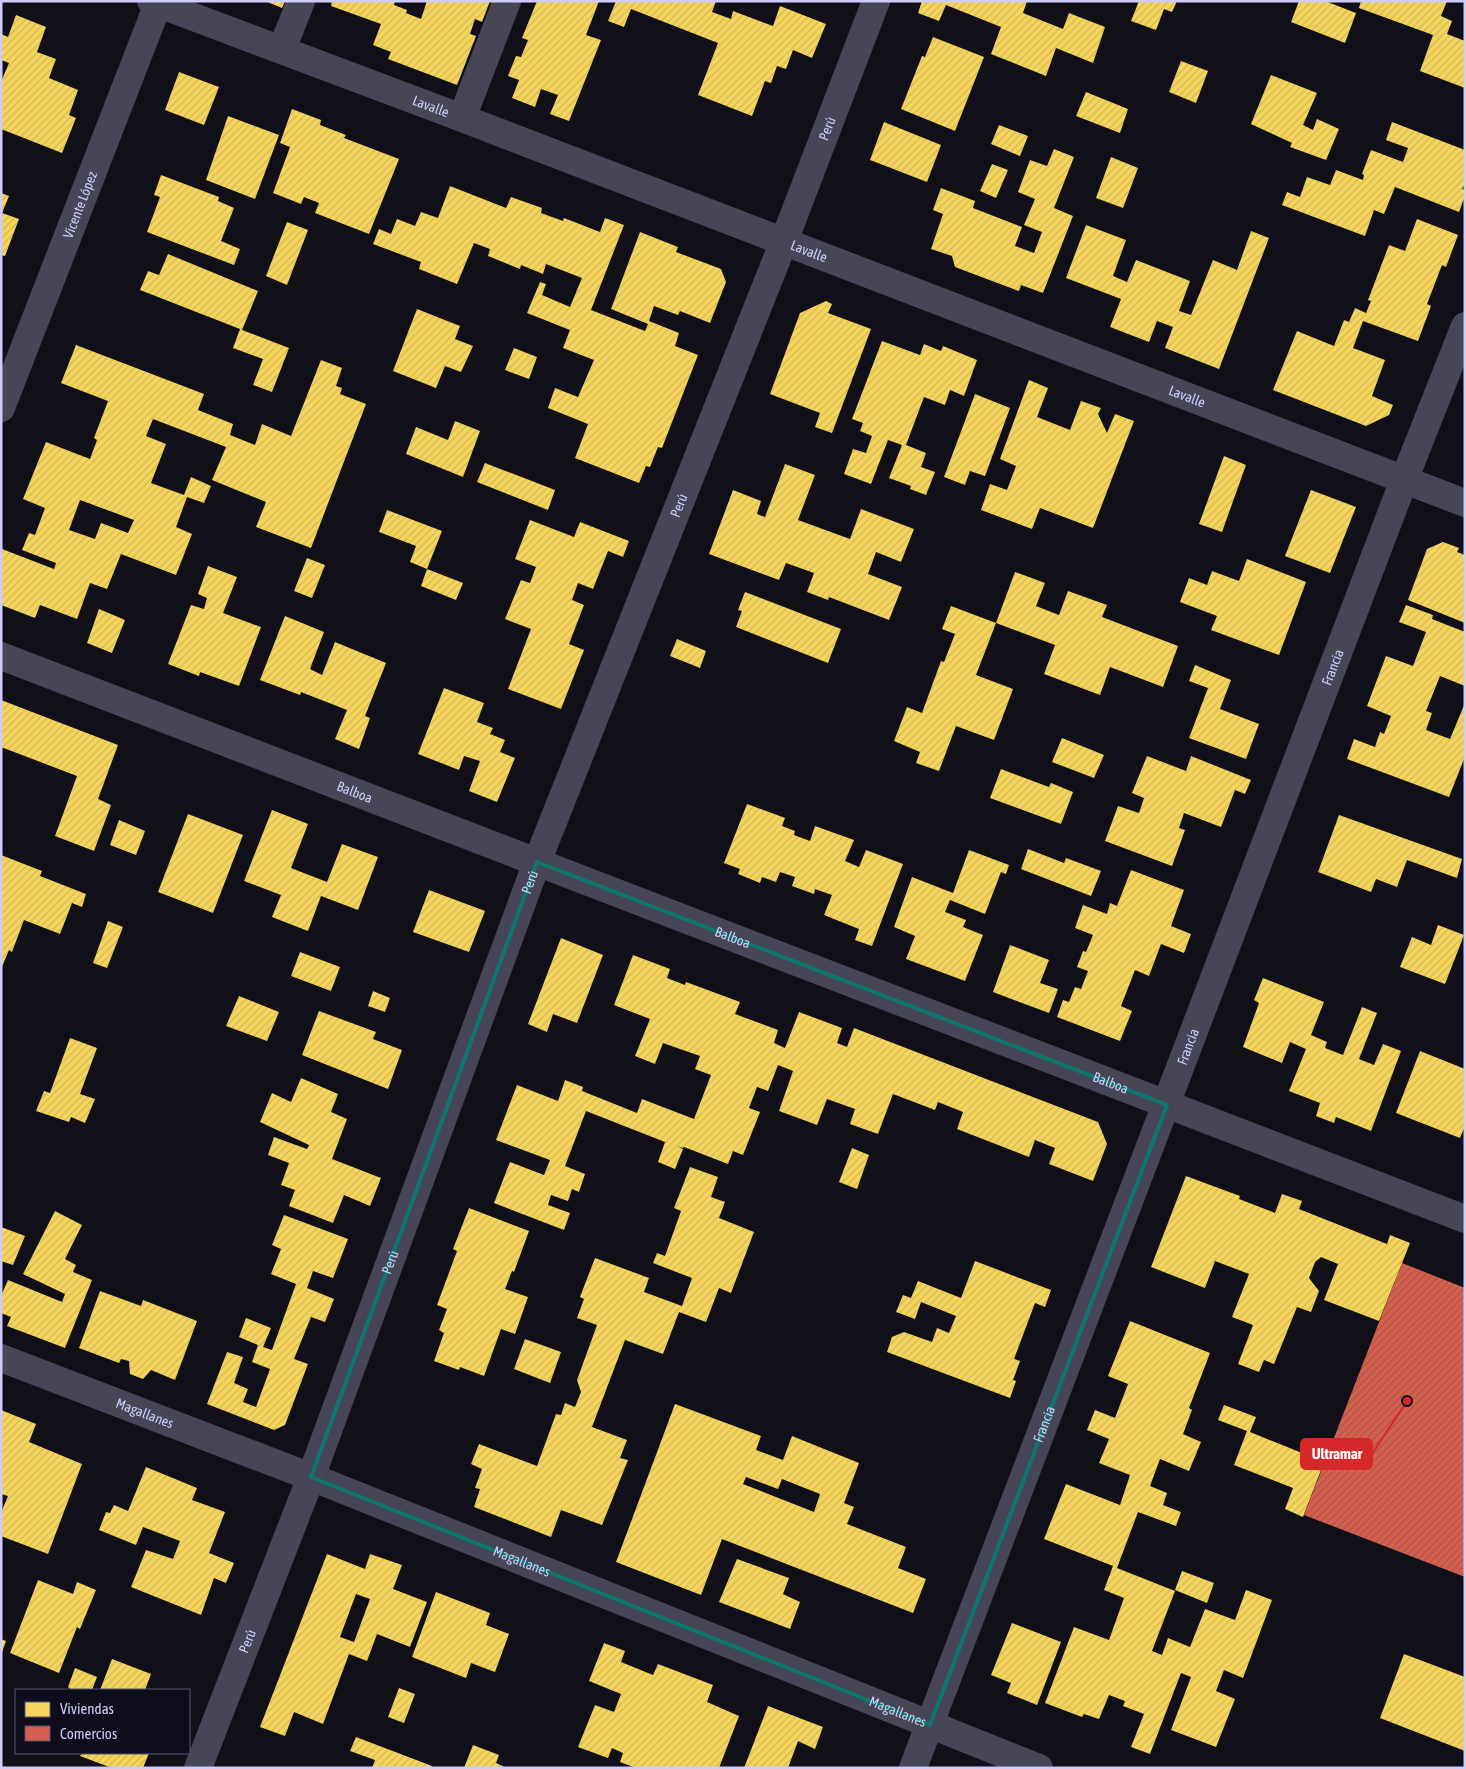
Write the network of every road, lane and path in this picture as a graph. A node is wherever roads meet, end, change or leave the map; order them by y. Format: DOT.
graph roads {
  1 [pos="301,1"];
  2 [pos="508,1"];
  3 [pos="876,1"];
  4 [pos="155,2"];
  5 [pos="282,49"];
  6 [pos="462,118"];
  7 [pos="784,241"];
  8 [pos="1465,326"];
  9 [pos="1,408"];
  10 [pos="1404,480"];
  11 [pos="1465,503"];
  12 [pos="1,656"];
  13 [pos="537,862"];
  14 [pos="1166,1105"];
  15 [pos="1465,1219"];
  16 [pos="1,1358"];
  17 [pos="310,1476"];
  18 [pos="930,1725"];
  19 [pos="198,1768"];
  20 [pos="913,1768"];
  21 [pos="1040,1768"];
  1 -- 5 [label="street"];
  2 -- 6 [label="street"];
  3 -- 7 [label="street, Perú"];
  4 -- 5 [label="street, Lavalle"];
  4 -- 9 [label="street, Vicente López"];
  5 -- 6 [label="street, Lavalle"];
  6 -- 7 [label="street, Lavalle"];
  7 -- 10 [label="street, Lavalle"];
  7 -- 13 [label="street, Perú"];
  8 -- 10 [label="street, Francia"];
  10 -- 11 [label="street, Lavalle"];
  10 -- 14 [label="street, Francia"];
  12 -- 13 [label="street, Balboa"];
  13 -- 14 [label="street, Balboa"];
  13 -- 17 [label="street, Perú"];
  14 -- 15 [label="street, Balboa"];
  14 -- 18 [label="street, Francia"];
  16 -- 17 [label="street, Magallanes"];
  17 -- 18 [label="street, Magallanes"];
  17 -- 19 [label="street, Perú"];
  18 -- 20 [label="street, Francia"];
  18 -- 21 [label="street, Magallanes"];
}
